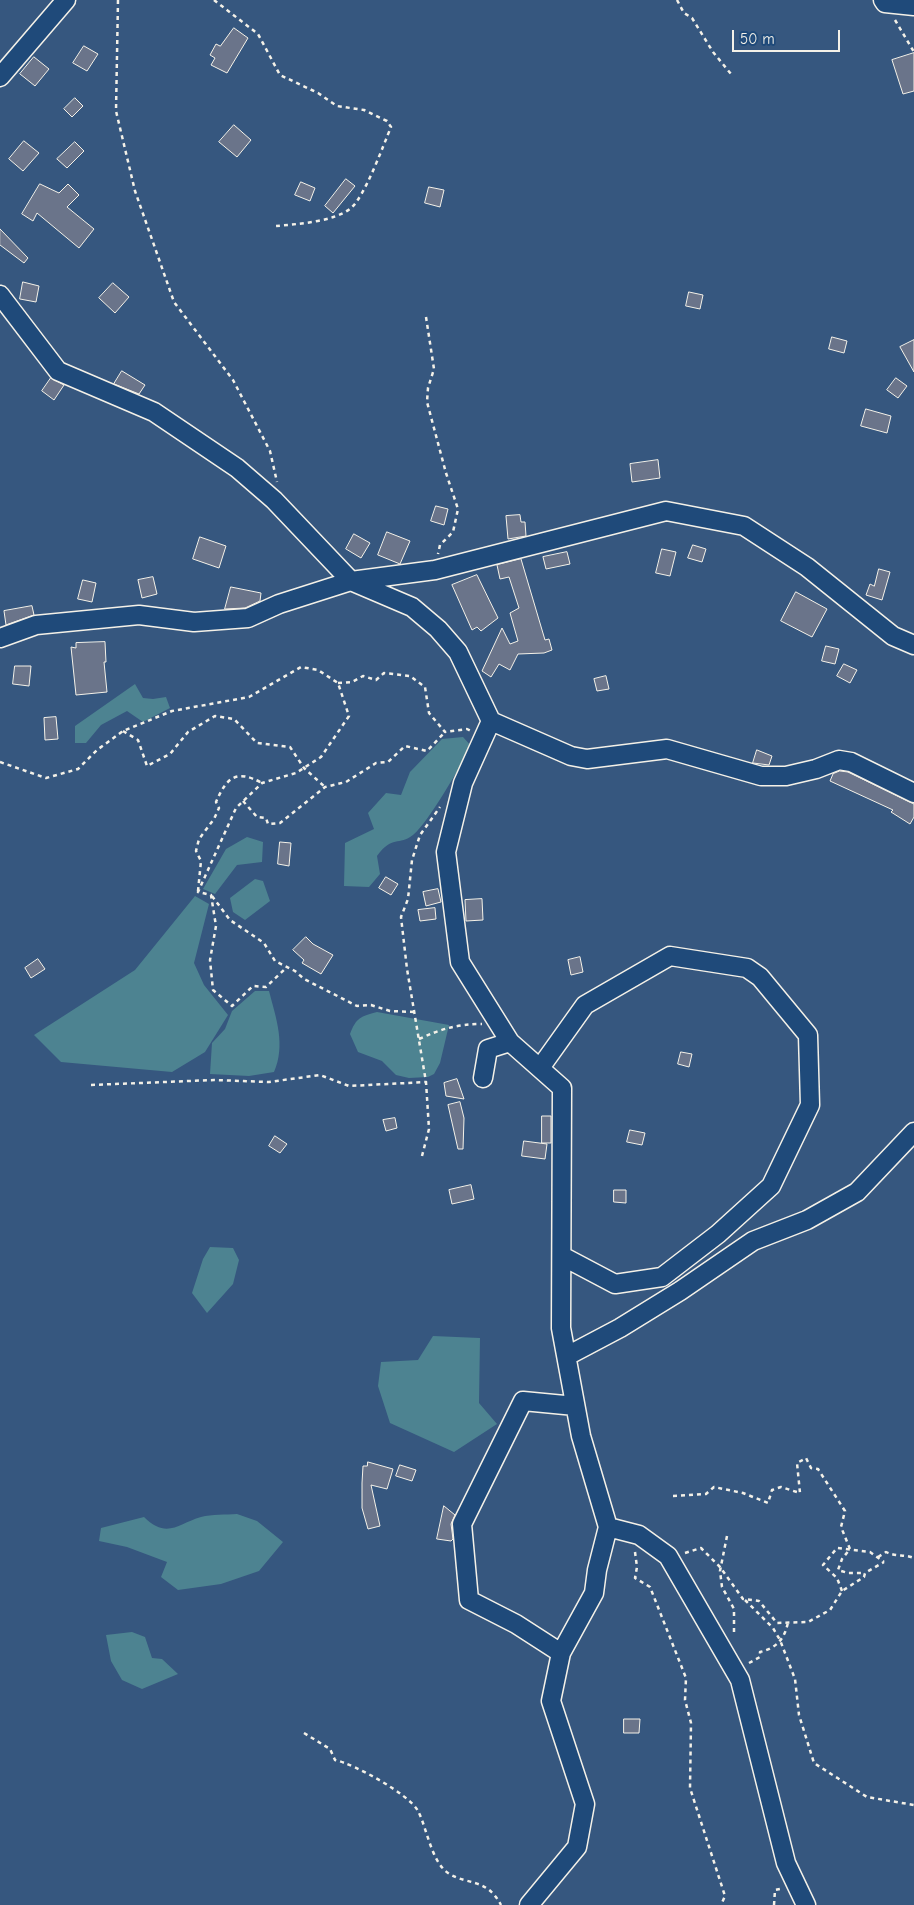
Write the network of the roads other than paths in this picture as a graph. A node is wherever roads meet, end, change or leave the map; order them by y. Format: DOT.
graph roads {
  1 [pos="66,0"];
  2 [pos="884,2"];
  3 [pos="914,6"];
  4 [pos="0,77"];
  5 [pos="0,295"];
  6 [pos="351,581"];
  7 [pos="0,638"];
  8 [pos="914,644"];
  9 [pos="491,721"];
  10 [pos="914,793"];
  11 [pos="510,1042"];
  12 [pos="540,1068"];
  13 [pos="482,1078"];
  14 [pos="914,1132"];
  15 [pos="562,1256"];
  16 [pos="567,1356"];
  17 [pos="575,1406"];
  18 [pos="608,1527"];
  19 [pos="561,1653"];
  20 [pos="529,1905"];
  21 [pos="806,1905"];
  1 -- 4 [label="street"];
  2 -- 3 [label="street"];
  5 -- 6 [label="street"];
  6 -- 7 [label="street"];
  6 -- 8 [label="street"];
  6 -- 9 [label="street"];
  9 -- 10 [label="street"];
  9 -- 11 [label="street"];
  11 -- 12 [label="street"];
  11 -- 13 [label="street"];
  12 -- 15 [label="street"];
  12 -- 15 [label="street"];
  14 -- 16 [label="street"];
  15 -- 16 [label="street"];
  16 -- 17 [label="street"];
  17 -- 18 [label="street"];
  17 -- 19 [label="street"];
  18 -- 19 [label="street"];
  18 -- 21 [label="street"];
  19 -- 20 [label="street"];
}
